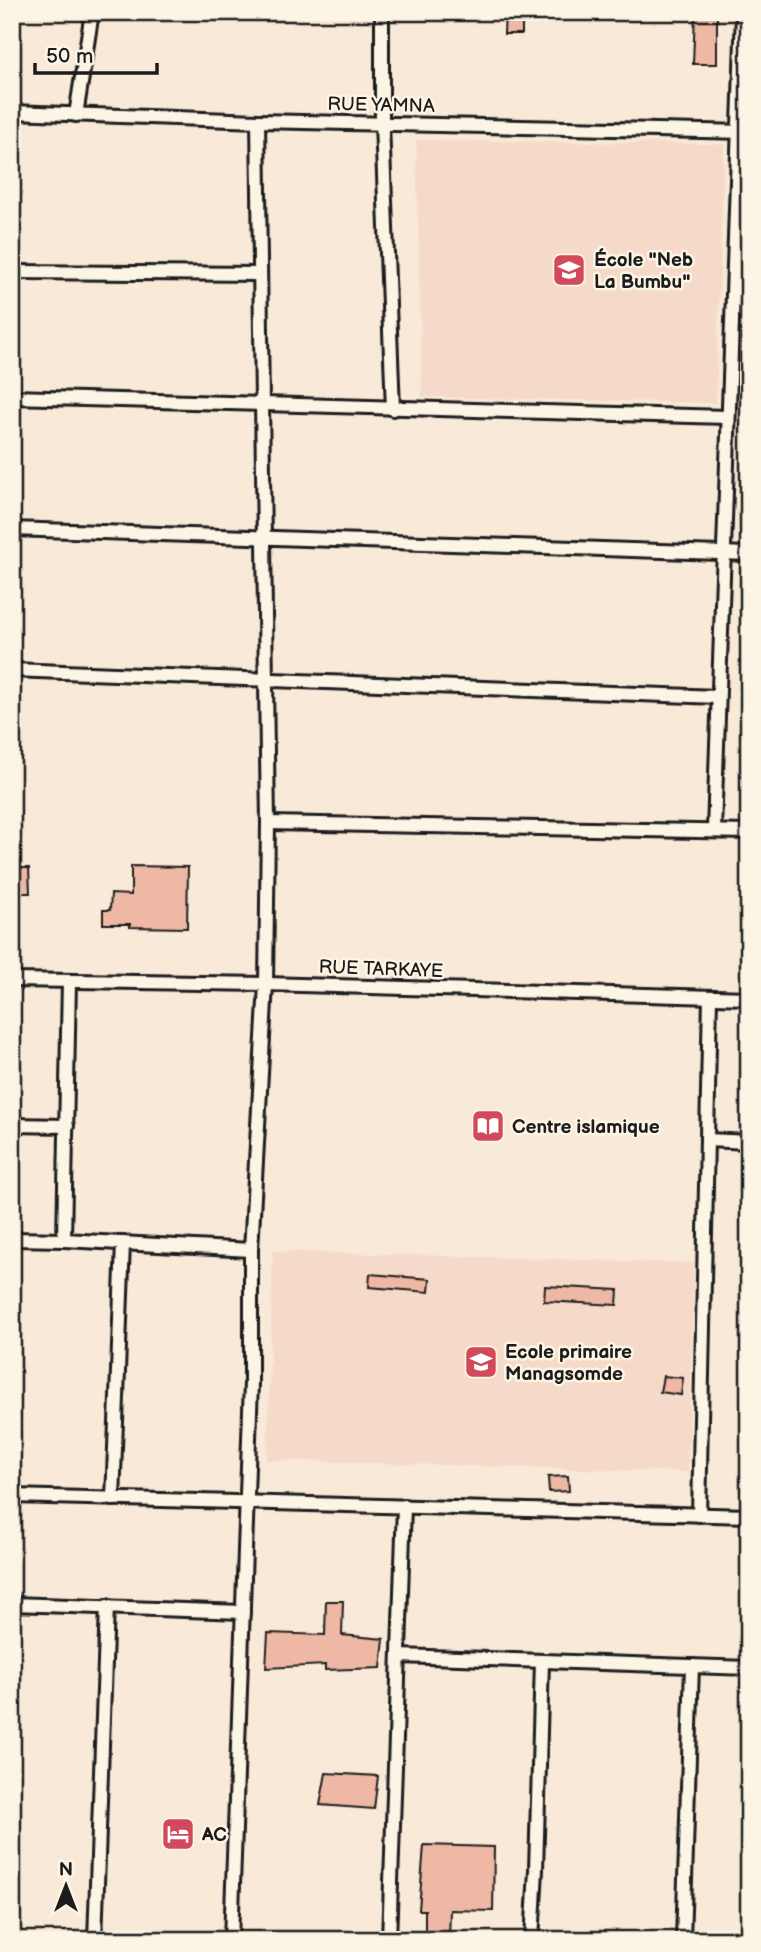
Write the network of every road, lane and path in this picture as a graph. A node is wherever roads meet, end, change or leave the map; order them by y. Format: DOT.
graph roads {
  1 [pos="92,12"];
  2 [pos="382,12"];
  3 [pos="743,12"];
  4 [pos="12,112"];
  5 [pos="76,115"];
  6 [pos="258,121"];
  7 [pos="382,124"];
  8 [pos="745,132"];
  9 [pos="12,272"];
  10 [pos="260,274"];
  11 [pos="12,397"];
  12 [pos="262,405"];
  13 [pos="393,409"];
  14 [pos="727,417"];
  15 [pos="12,529"];
  16 [pos="263,537"];
  17 [pos="723,553"];
  18 [pos="749,554"];
  19 [pos="12,670"];
  20 [pos="266,680"];
  21 [pos="718,697"];
  22 [pos="268,823"];
  23 [pos="714,831"];
  24 [pos="749,832"];
  25 [pos="12,980"];
  26 [pos="69,981"];
  27 [pos="266,984"];
  28 [pos="710,997"];
  29 [pos="749,998"];
  30 [pos="12,1125"];
  31 [pos="67,1126"];
  32 [pos="707,1140"];
  33 [pos="749,1142"];
  34 [pos="12,1239"];
  35 [pos="64,1240"];
  36 [pos="123,1243"];
  37 [pos="251,1250"];
  38 [pos="12,1496"];
  39 [pos="113,1499"];
  40 [pos="247,1502"];
  41 [pos="404,1506"];
  42 [pos="699,1515"];
  43 [pos="749,1516"];
  44 [pos="12,1604"];
  45 [pos="107,1606"];
  46 [pos="243,1612"];
  47 [pos="399,1656"];
  48 [pos="541,1661"];
  49 [pos="692,1666"];
  50 [pos="749,1668"];
  51 [pos="95,1940"];
  52 [pos="231,1940"];
  53 [pos="388,1940"];
  54 [pos="532,1940"];
  55 [pos="683,1940"];
  1 -- 5 [label="street"];
  2 -- 7 [label="street"];
  3 -- 8 [label="street"];
  4 -- 5 [label="street, RUE YAMNA"];
  5 -- 6 [label="street, RUE YAMNA"];
  6 -- 7 [label="street, RUE YAMNA"];
  6 -- 10 [label="street"];
  7 -- 8 [label="street, RUE YAMNA"];
  7 -- 13 [label="street"];
  8 -- 14 [label="street"];
  9 -- 10 [label="street"];
  10 -- 12 [label="street"];
  11 -- 12 [label="street"];
  12 -- 13 [label="street"];
  12 -- 16 [label="street"];
  13 -- 14 [label="street"];
  14 -- 17 [label="street"];
  15 -- 16 [label="street"];
  16 -- 17 [label="street"];
  16 -- 20 [label="street"];
  17 -- 18 [label="street"];
  17 -- 21 [label="street"];
  19 -- 20 [label="street"];
  20 -- 21 [label="street"];
  20 -- 22 [label="street"];
  21 -- 23 [label="street"];
  22 -- 23 [label="street"];
  22 -- 27 [label="street"];
  23 -- 24 [label="street"];
  25 -- 26 [label="street, RUE TARKAYE"];
  26 -- 27 [label="street, RUE TARKAYE"];
  26 -- 31 [label="street"];
  27 -- 28 [label="street, RUE TARKAYE"];
  27 -- 37 [label="street"];
  28 -- 29 [label="street, RUE TARKAYE"];
  28 -- 32 [label="street"];
  30 -- 31 [label="street"];
  31 -- 35 [label="street"];
  32 -- 33 [label="street"];
  32 -- 42 [label="street"];
  34 -- 35 [label="street"];
  35 -- 36 [label="street"];
  36 -- 37 [label="street"];
  36 -- 39 [label="street"];
  37 -- 40 [label="street"];
  38 -- 39 [label="street"];
  39 -- 40 [label="street"];
  40 -- 41 [label="street"];
  40 -- 46 [label="street"];
  41 -- 42 [label="street"];
  41 -- 47 [label="street"];
  42 -- 43 [label="street"];
  44 -- 45 [label="street"];
  45 -- 46 [label="street"];
  45 -- 51 [label="street"];
  46 -- 52 [label="street"];
  47 -- 48 [label="street"];
  47 -- 53 [label="street"];
  48 -- 49 [label="street"];
  48 -- 54 [label="street"];
  49 -- 50 [label="street"];
  49 -- 55 [label="street"];
}
